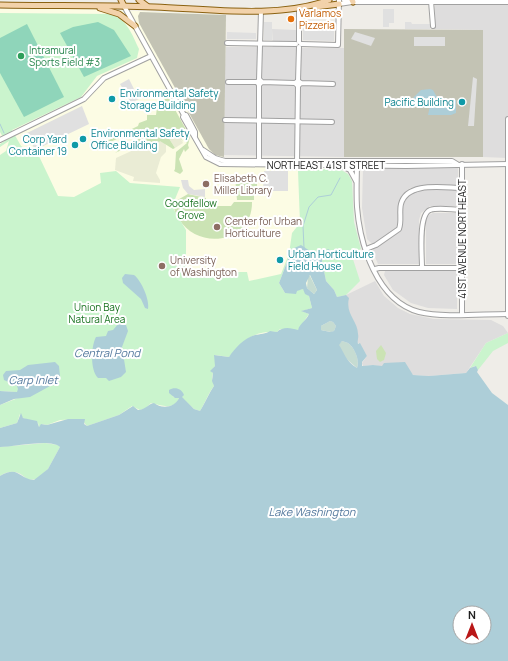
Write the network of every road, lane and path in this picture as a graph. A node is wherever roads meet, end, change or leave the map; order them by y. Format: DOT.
graph roads {
  1 [pos="121,0"];
  2 [pos="129,0"];
  3 [pos="139,0"];
  4 [pos="329,0"];
  5 [pos="344,0"];
  6 [pos="352,1"];
  7 [pos="431,1"];
  8 [pos="339,2"];
  9 [pos="508,2"];
  10 [pos="0,5"];
  11 [pos="94,6"];
  12 [pos="124,6"];
  13 [pos="310,6"];
  14 [pos="150,7"];
  15 [pos="299,9"];
  16 [pos="261,10"];
  17 [pos="135,26"];
  18 [pos="432,26"];
  19 [pos="227,43"];
  20 [pos="260,44"];
  21 [pos="299,44"];
  22 [pos="151,56"];
  23 [pos="228,82"];
  24 [pos="259,82"];
  25 [pos="298,83"];
  26 [pos="333,84"];
  27 [pos="508,119"];
  28 [pos="225,120"];
  29 [pos="259,121"];
  30 [pos="298,122"];
  31 [pos="332,122"];
  32 [pos="0,139"];
  33 [pos="259,163"];
  34 [pos="297,163"];
  35 [pos="357,163"];
  36 [pos="459,164"];
  37 [pos="508,164"];
  38 [pos="341,166"];
  39 [pos="357,183"];
  40 [pos="462,188"];
  41 [pos="462,210"];
  42 [pos="366,249"];
  43 [pos="422,267"];
  44 [pos="462,268"];
  45 [pos="375,269"];
  46 [pos="508,295"];
  47 [pos="462,314"];
  48 [pos="508,315"];
  1 -- 12 [label="main road"];
  2 -- 12 [label="main road"];
  3 -- 14 [label="main road"];
  4 -- 13 [label="main road"];
  5 -- 6 [label="street"];
  6 -- 7 [label="street"];
  6 -- 8 [label="street"];
  7 -- 9 [label="street"];
  7 -- 18 [label="street"];
  8 -- 13 [label="main road"];
  8 -- 21 [label="street"];
  10 -- 11 [label="main road"];
  11 -- 12 [label="main road"];
  11 -- 17 [label="main road"];
  12 -- 14 [label="main road"];
  12 -- 17 [label="street, NORTHEAST 41ST STREET"];
  13 -- 15 [label="main road"];
  14 -- 16 [label="main road"];
  15 -- 16 [label="main road"];
  15 -- 21 [label="street"];
  16 -- 20 [label="street"];
  17 -- 22 [label="street, NORTHEAST 41ST STREET"];
  19 -- 20 [label="street"];
  20 -- 21 [label="street"];
  20 -- 24 [label="street"];
  21 -- 25 [label="street"];
  22 -- 32 [label="street"];
  22 -- 33 [label="street, NORTHEAST 41ST STREET"];
  23 -- 24 [label="street"];
  24 -- 25 [label="street"];
  24 -- 29 [label="street"];
  25 -- 26 [label="street"];
  25 -- 30 [label="street"];
  27 -- 37 [label="street"];
  28 -- 29 [label="street"];
  29 -- 30 [label="street"];
  29 -- 33 [label="street"];
  30 -- 31 [label="street"];
  30 -- 34 [label="street"];
  33 -- 34 [label="street, NORTHEAST 41ST STREET"];
  34 -- 35 [label="street, NORTHEAST 41ST STREET"];
  34 -- 38 [label="street, NORTHEAST 41ST STREET"];
  35 -- 36 [label="street, NORTHEAST 41ST STREET"];
  35 -- 38 [label="street, NORTHEAST 41ST STREET"];
  35 -- 39 [label="street"];
  36 -- 37 [label="street, NORTHEAST 41ST STREET"];
  36 -- 40 [label="street, 41ST AVENUE NORTHEAST"];
  37 -- 46 [label="street"];
  38 -- 39 [label="street"];
  39 -- 42 [label="street"];
  40 -- 41 [label="street, 41ST AVENUE NORTHEAST"];
  40 -- 42 [label="street"];
  41 -- 43 [label="street"];
  41 -- 44 [label="street, 41ST AVENUE NORTHEAST"];
  42 -- 45 [label="street"];
  43 -- 44 [label="street"];
  43 -- 45 [label="street"];
  44 -- 47 [label="street, 41ST AVENUE NORTHEAST"];
  45 -- 47 [label="street"];
  46 -- 48 [label="street"];
  47 -- 48 [label="street"];
}
